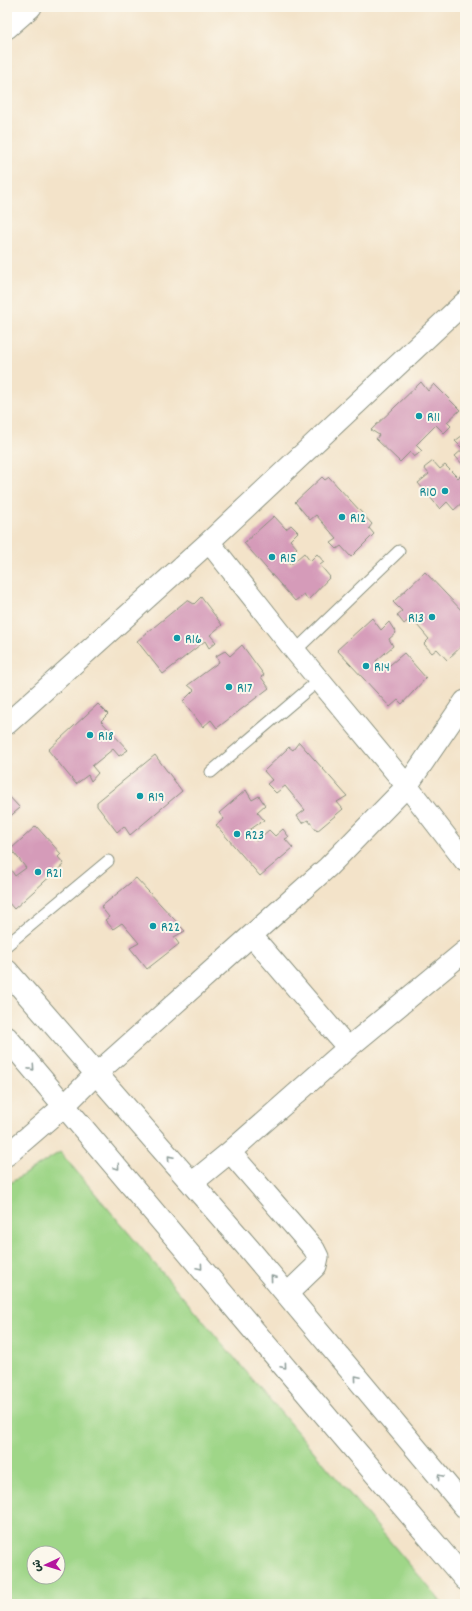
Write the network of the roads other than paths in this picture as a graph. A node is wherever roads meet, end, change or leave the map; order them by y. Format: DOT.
graph roads {
  1 [pos="30,7"];
  2 [pos="7,28"];
  3 [pos="465,302"];
  4 [pos="209,542"];
  5 [pos="399,552"];
  6 [pos="295,651"];
  7 [pos="319,680"];
  8 [pos="465,701"];
  9 [pos="7,724"];
  10 [pos="211,772"];
  11 [pos="407,786"];
  12 [pos="465,861"];
  13 [pos="108,862"];
  14 [pos="252,936"];
  15 [pos="7,945"];
  16 [pos="465,951"];
  17 [pos="7,971"];
  18 [pos="7,1038"];
  19 [pos="348,1048"];
  20 [pos="96,1074"];
  21 [pos="64,1105"];
  22 [pos="230,1152"];
  23 [pos="7,1155"];
  24 [pos="192,1183"];
  25 [pos="287,1294"];
  26 [pos="465,1507"];
  27 [pos="465,1579"];
  1 -- 2 [label="street"];
  3 -- 4 [label="street"];
  4 -- 6 [label="street"];
  4 -- 9 [label="street"];
  5 -- 6 [label="lane"];
  6 -- 7 [label="street"];
  7 -- 10 [label="lane"];
  7 -- 11 [label="street"];
  8 -- 11 [label="street"];
  11 -- 12 [label="street"];
  11 -- 14 [label="street"];
  13 -- 15 [label="lane"];
  14 -- 19 [label="street"];
  14 -- 20 [label="street"];
  16 -- 19 [label="street"];
  17 -- 20 [label="street"];
  18 -- 21 [label="street, one-way"];
  19 -- 22 [label="street"];
  20 -- 21 [label="street"];
  24 -- 20 [label="street, one-way"];
  21 -- 23 [label="street"];
  21 -- 27 [label="street, one-way"];
  22 -- 24 [label="street"];
  22 -- 25 [label="street"];
  25 -- 24 [label="street, one-way"];
  26 -- 25 [label="street, one-way"];
}
